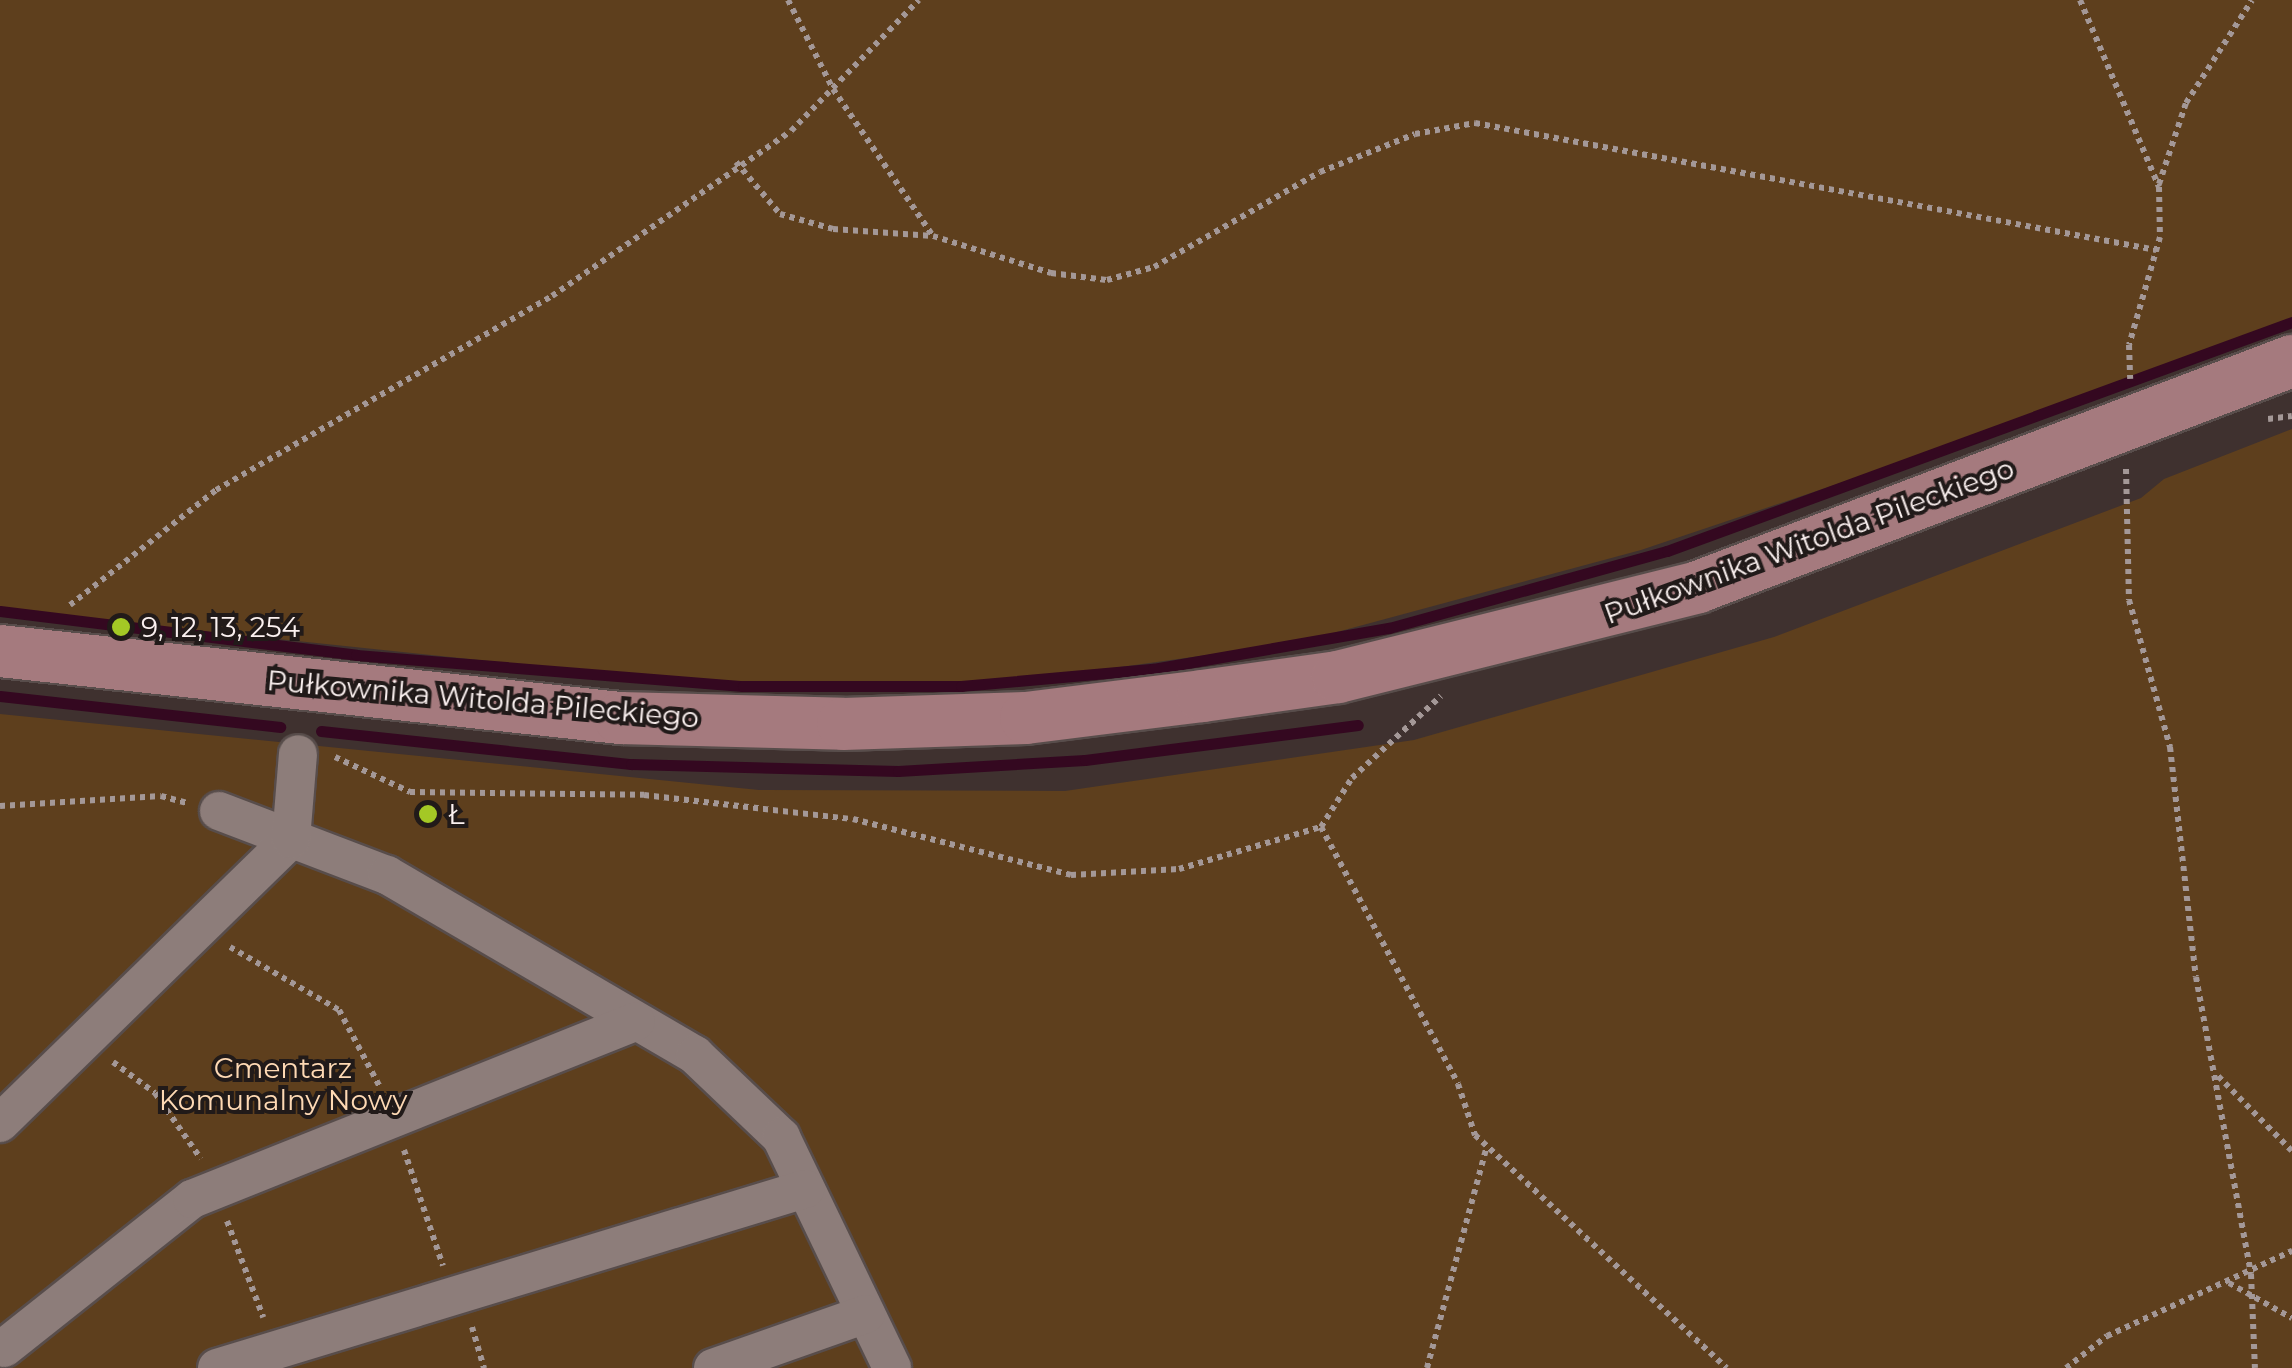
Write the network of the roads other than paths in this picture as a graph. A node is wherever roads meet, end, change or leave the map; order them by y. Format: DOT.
graph roads {
  1 [pos="2292,361"];
  2 [pos="0,651"];
  3 [pos="307,751"];
  4 [pos="218,811"];
  5 [pos="291,839"];
  6 [pos="636,1021"];
  7 [pos="0,1123"];
  8 [pos="805,1188"];
  9 [pos="866,1314"];
  10 [pos="7,1352"];
  11 [pos="217,1368"];
  12 [pos="713,1368"];
  13 [pos="892,1368"];
  1 -- 2 [label="street, Pułkownika Witolda Pileckiego"];
  3 -- 5 [label="street"];
  4 -- 5 [label="street"];
  5 -- 6 [label="street"];
  5 -- 7 [label="street"];
  6 -- 8 [label="street"];
  6 -- 10 [label="street"];
  8 -- 9 [label="street"];
  8 -- 11 [label="street"];
  9 -- 12 [label="street"];
  9 -- 13 [label="street"];
}
